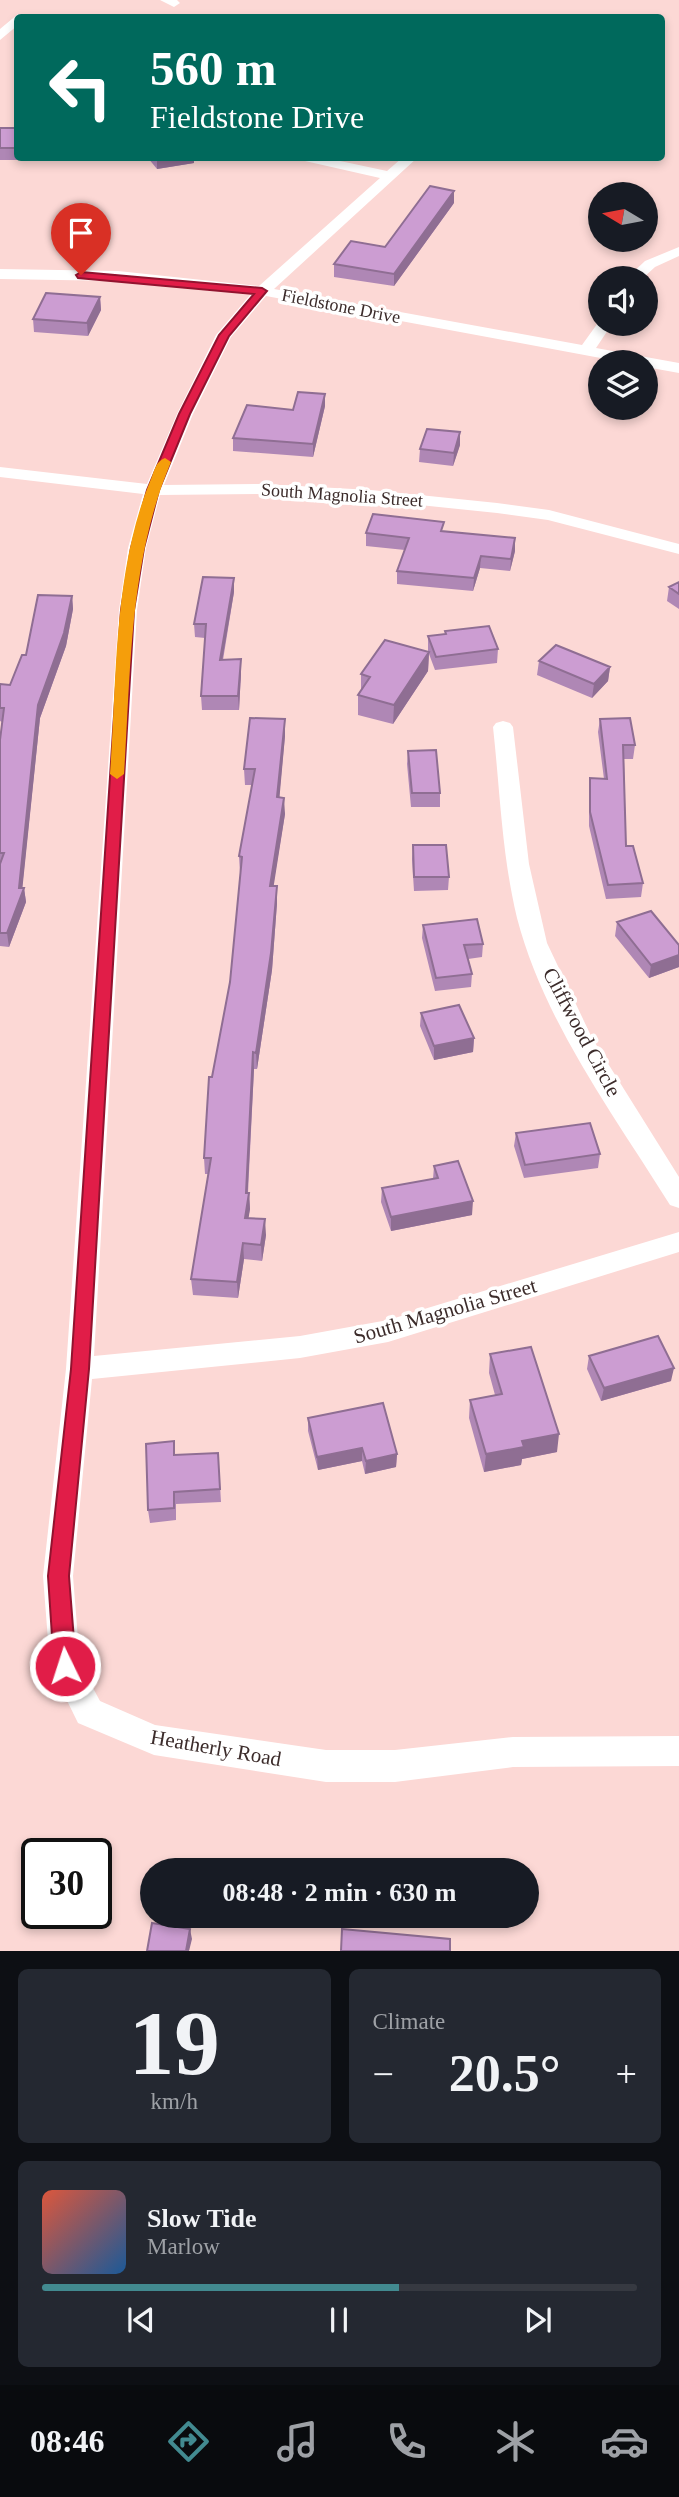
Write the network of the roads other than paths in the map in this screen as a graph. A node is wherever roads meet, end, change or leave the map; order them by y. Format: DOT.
graph roads {
  1 [pos="14,20"];
  2 [pos="0,36"];
  3 [pos="323,161"];
  4 [pos="407,161"];
  5 [pos="390,176"];
  6 [pos="679,251"];
  7 [pos="648,266"];
  8 [pos="0,274"];
  9 [pos="262,291"];
  10 [pos="596,336"];
  11 [pos="586,351"];
  12 [pos="679,368"];
  13 [pos="0,472"];
  14 [pos="153,490"];
  15 [pos="679,550"];
  16 [pos="503,727"];
  17 [pos="679,1198"];
  18 [pos="679,1242"];
  19 [pos="80,1369"];
  20 [pos="679,1751"];
  1 -- 2 [label="street"];
  3 -- 5 [label="street"];
  4 -- 5 [label="street, Heatherly Road"];
  5 -- 9 [label="street, Heatherly Road"];
  6 -- 7 [label="street"];
  8 -- 9 [label="street, Fieldstone Drive"];
  9 -- 11 [label="street, Fieldstone Drive"];
  9 -- 14 [label="street, Heatherly Road"];
  10 -- 11 [label="street"];
  11 -- 12 [label="street, Fieldstone Drive"];
  13 -- 14 [label="street, South Magnolia Street"];
  14 -- 15 [label="street, South Magnolia Street"];
  14 -- 19 [label="street, Heatherly Road"];
  16 -- 17 [label="street, Cliffwood Circle"];
  18 -- 19 [label="street, South Magnolia Street"];
  19 -- 20 [label="street, Heatherly Road"];
}
